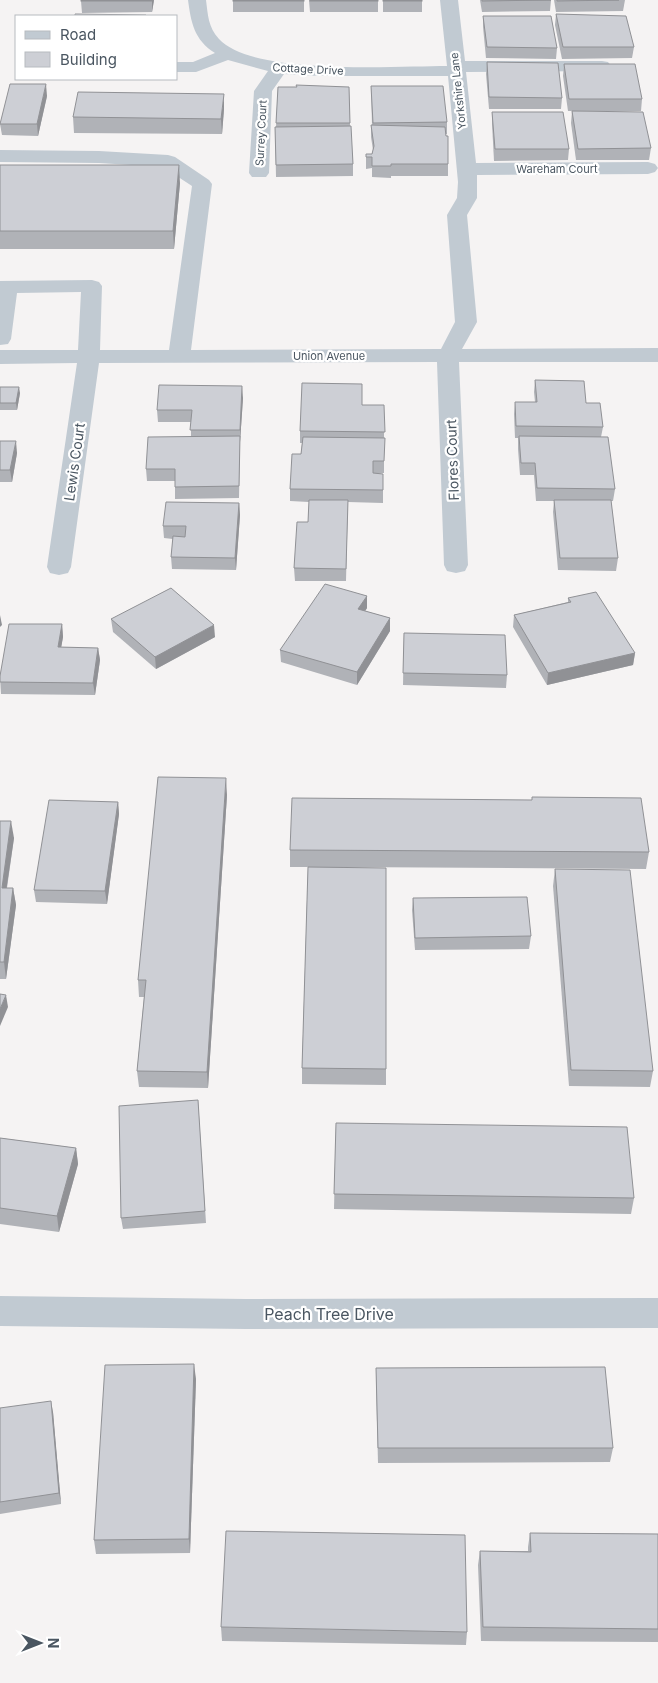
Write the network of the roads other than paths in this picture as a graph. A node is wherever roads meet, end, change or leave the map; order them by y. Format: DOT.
graph roads {
  1 [pos="197,0"];
  2 [pos="449,0"];
  3 [pos="230,53"];
  4 [pos="623,66"];
  5 [pos="178,67"];
  6 [pos="279,68"];
  7 [pos="456,69"];
  8 [pos="0,156"];
  9 [pos="648,168"];
  10 [pos="259,173"];
  11 [pos="467,176"];
  12 [pos="4,287"];
  13 [pos="0,339"];
  14 [pos="658,355"];
  15 [pos="178,356"];
  16 [pos="448,356"];
  17 [pos="0,357"];
  18 [pos="89,357"];
  19 [pos="456,565"];
  20 [pos="59,568"];
  21 [pos="0,1311"];
  22 [pos="658,1313"];
  1 -- 3 [label="street, Cottage Drive"];
  2 -- 7 [label="street, Yorkshire Lane"];
  3 -- 5 [label="street"];
  3 -- 6 [label="street, Cottage Drive"];
  4 -- 7 [label="street, Cottage Drive"];
  6 -- 7 [label="street, Cottage Drive"];
  6 -- 10 [label="street, Surrey Court"];
  7 -- 11 [label="street, Yorkshire Lane"];
  8 -- 15 [label="street"];
  9 -- 11 [label="street, Wareham Court"];
  11 -- 16 [label="street, Yorkshire Lane"];
  12 -- 13 [label="street"];
  12 -- 18 [label="street, Lewis Court"];
  14 -- 16 [label="street, Union Avenue"];
  15 -- 16 [label="street, Union Avenue"];
  15 -- 18 [label="street, Union Avenue"];
  16 -- 19 [label="street, Flores Court"];
  17 -- 18 [label="street, Union Avenue"];
  18 -- 20 [label="street, Lewis Court"];
  21 -- 22 [label="street, Peach Tree Drive"];
}
